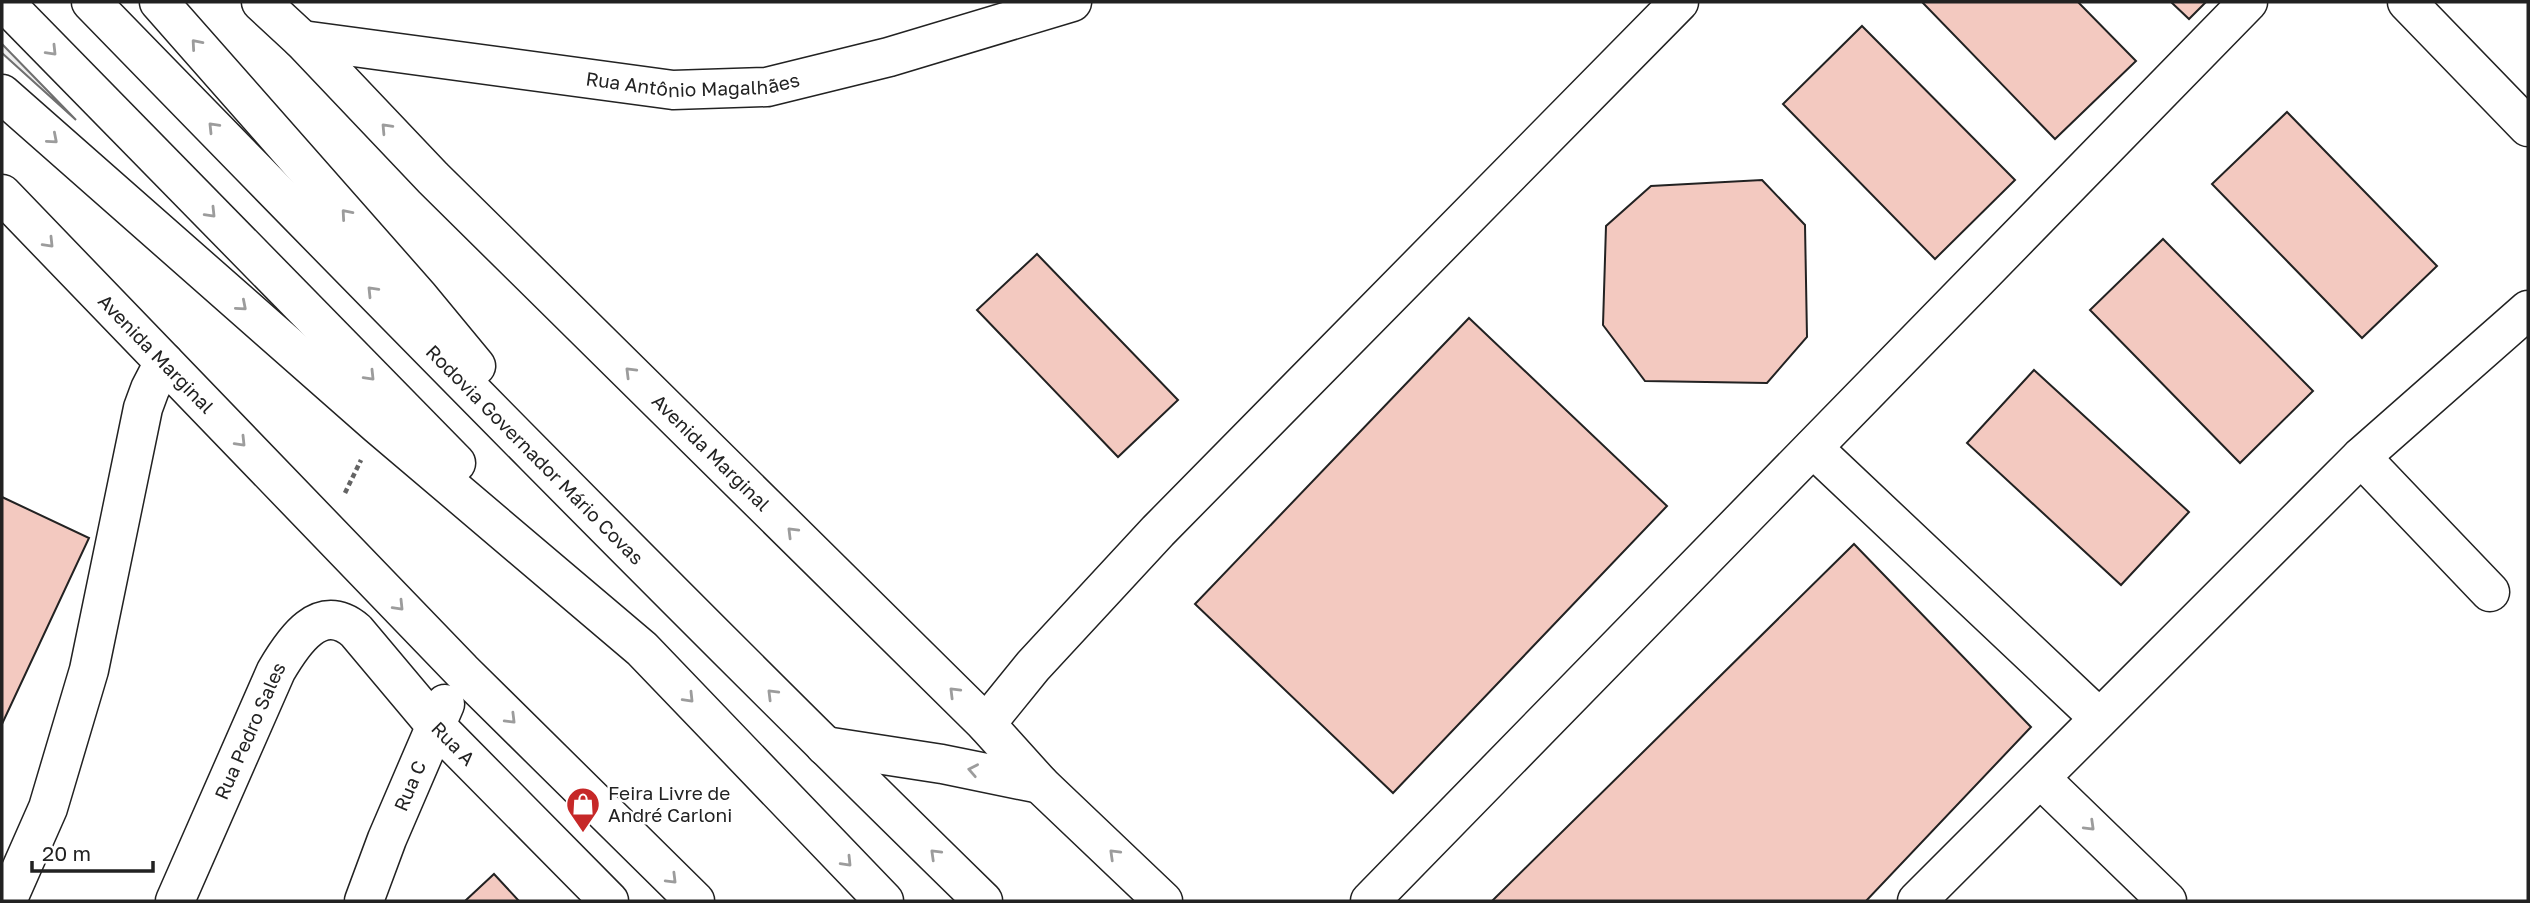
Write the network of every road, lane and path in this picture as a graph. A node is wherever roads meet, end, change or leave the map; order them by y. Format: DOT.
graph roads {
  1 [pos="4,2"];
  2 [pos="90,2"];
  3 [pos="159,2"];
  4 [pos="261,2"];
  5 [pos="1072,2"];
  6 [pos="1679,2"];
  7 [pos="2248,2"];
  8 [pos="2407,2"];
  9 [pos="302,40"];
  10 [pos="2,94"];
  11 [pos="2528,127"];
  12 [pos="2,194"];
  13 [pos="2528,310"];
  14 [pos="164,362"];
  15 [pos="1813,448"];
  16 [pos="2361,457"];
  17 [pos="626,548"];
  18 [pos="2490,592"];
  19 [pos="295,639"];
  20 [pos="642,649"];
  21 [pos="462,671"];
  22 [pos="2099,718"];
  23 [pos="435,724"];
  24 [pos="986,724"];
  25 [pos="825,746"];
  26 [pos="2041,779"];
  27 [pos="1040,784"];
  28 [pos="7,901"];
  29 [pos="176,901"];
  30 [pos="364,901"];
  31 [pos="608,901"];
  32 [pos="695,901"];
  33 [pos="884,901"];
  34 [pos="983,901"];
  35 [pos="1163,901"];
  36 [pos="1370,901"];
  37 [pos="1917,901"];
  38 [pos="2167,901"];
  1 -- 20 [label="main road, one-way"];
  17 -- 2 [label="main road, Rodovia Governador Mário Covas, one-way"];
  17 -- 3 [label="main road, one-way"];
  4 -- 9 [label="main road, Avenida Marginal"];
  5 -- 9 [label="main road, Rua Antônio Magalhães"];
  6 -- 24 [label="main road"];
  7 -- 15 [label="main road"];
  8 -- 11 [label="main road"];
  24 -- 9 [label="main road, Avenida Marginal, one-way"];
  10 -- 20 [label="main road, one-way"];
  12 -- 14 [label="main road, Avenida Marginal, one-way"];
  13 -- 16 [label="main road"];
  14 -- 21 [label="main road, Avenida Marginal, one-way"];
  14 -- 28 [label="main road"];
  15 -- 22 [label="main road"];
  15 -- 36 [label="main road"];
  16 -- 18 [label="main road"];
  16 -- 22 [label="main road"];
  25 -- 17 [label="main road, Rodovia Governador Mário Covas, one-way"];
  19 -- 23 [label="main road, Rua A"];
  19 -- 29 [label="main road, Rua Pedro Sales"];
  20 -- 33 [label="main road, one-way"];
  21 -- 23 [label="main road, Rua C"];
  21 -- 32 [label="main road, Avenida Marginal, one-way"];
  22 -- 26 [label="main road"];
  23 -- 30 [label="main road, Rua C"];
  23 -- 31 [label="main road, Rua A"];
  24 -- 27 [label="main road, Avenida Marginal"];
  27 -- 25 [label="main road, one-way"];
  34 -- 25 [label="main road, Rodovia Governador Mário Covas, one-way"];
  26 -- 37 [label="main road"];
  26 -- 38 [label="main road, one-way"];
  35 -- 27 [label="main road, Avenida Marginal, one-way"];
}
